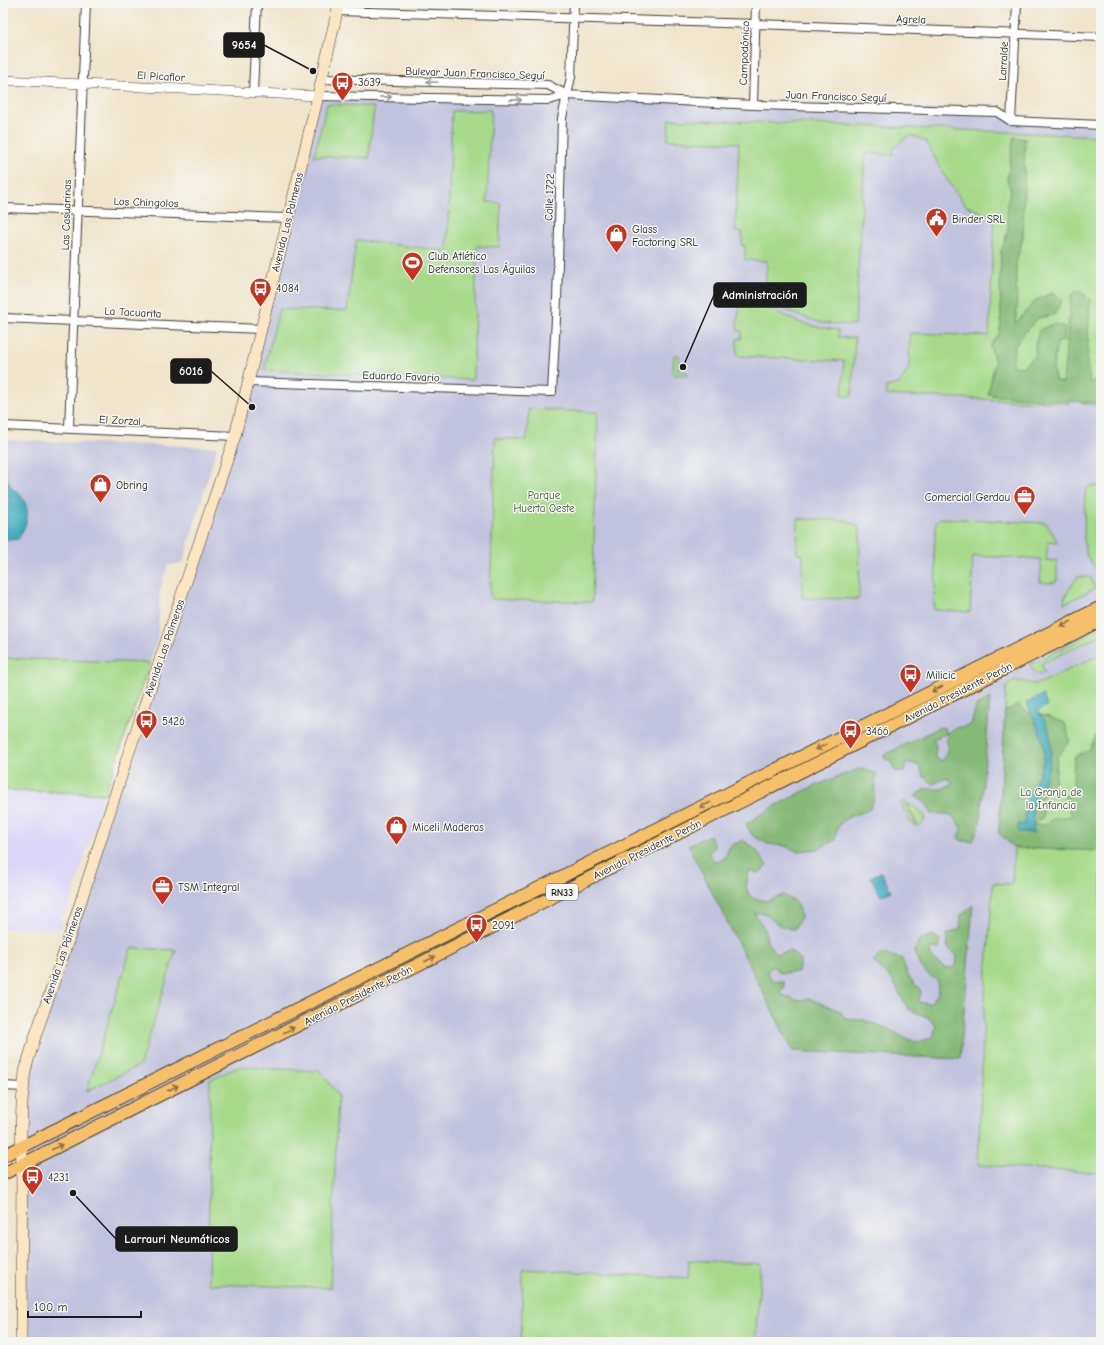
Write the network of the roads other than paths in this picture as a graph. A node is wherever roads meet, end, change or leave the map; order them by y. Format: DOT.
graph roads {
  1 [pos="86,3"];
  2 [pos="257,3"];
  3 [pos="574,3"];
  4 [pos="756,3"];
  5 [pos="1017,3"];
  6 [pos="338,7"];
  7 [pos="573,18"];
  8 [pos="756,24"];
  9 [pos="1015,34"];
  10 [pos="1101,37"];
  11 [pos="322,79"];
  12 [pos="3,80"];
  13 [pos="82,84"];
  14 [pos="253,92"];
  15 [pos="567,95"];
  16 [pos="318,96"];
  17 [pos="753,105"];
  18 [pos="1011,121"];
  19 [pos="1101,125"];
  20 [pos="3,208"];
  21 [pos="77,210"];
  22 [pos="288,218"];
  23 [pos="3,318"];
  24 [pos="73,321"];
  25 [pos="261,329"];
  26 [pos="248,382"];
  27 [pos="552,392"];
  28 [pos="3,426"];
  29 [pos="69,428"];
  30 [pos="235,436"];
  31 [pos="1101,607"];
  32 [pos="1101,620"];
  33 [pos="3,1086"];
  34 [pos="24,1087"];
  35 [pos="22,1147"];
  36 [pos="3,1156"];
  37 [pos="22,1164"];
  38 [pos="3,1174"];
  39 [pos="21,1342"];
  1 -- 13 [label="street, Las Casuarinas"];
  2 -- 14 [label="street"];
  3 -- 7 [label="street, Calle 1722"];
  4 -- 8 [label="street, Campodónico"];
  5 -- 9 [label="street, Larralde"];
  6 -- 7 [label="street, Agrela"];
  6 -- 11 [label="main road, Avenida Las Palmeras"];
  7 -- 8 [label="street, Agrela"];
  7 -- 15 [label="street, Calle 1722"];
  8 -- 9 [label="street, Agrela"];
  8 -- 17 [label="street, Campodónico"];
  9 -- 10 [label="street, Agrela"];
  9 -- 18 [label="street, Larralde"];
  15 -- 11 [label="street, Bulevar Juan Francisco Seguí, one-way"];
  11 -- 16 [label="main road, Avenida Las Palmeras"];
  12 -- 13 [label="street, El Picaflor"];
  13 -- 14 [label="street, El Picaflor"];
  13 -- 21 [label="street, Las Casuarinas"];
  14 -- 16 [label="street, El Picaflor"];
  16 -- 15 [label="street, one-way"];
  15 -- 17 [label="street, Juan Francisco Seguí"];
  15 -- 27 [label="street, Calle 1722"];
  16 -- 22 [label="main road, Avenida Las Palmeras"];
  17 -- 18 [label="street, Juan Francisco Seguí"];
  18 -- 19 [label="street, Juan Francisco Seguí"];
  20 -- 21 [label="street, Los Chingolos"];
  21 -- 22 [label="street, Los Chingolos"];
  21 -- 24 [label="street, Las Casuarinas"];
  22 -- 25 [label="main road, Avenida Las Palmeras"];
  23 -- 24 [label="street, La Tacuarita"];
  24 -- 25 [label="street, La Tacuarita"];
  24 -- 29 [label="street, Las Casuarinas"];
  25 -- 26 [label="main road, Avenida Las Palmeras"];
  26 -- 27 [label="street, Eduardo Favario"];
  26 -- 30 [label="main road, Avenida Las Palmeras"];
  28 -- 29 [label="street, El Zorzal"];
  29 -- 30 [label="street, El Zorzal"];
  30 -- 34 [label="main road, Avenida Las Palmeras"];
  31 -- 35 [label="main road, Avenida Presidente Perón / RN33, one-way"];
  37 -- 32 [label="main road, Avenida Presidente Perón / RN33, one-way"];
  33 -- 34 [label="street"];
  34 -- 35 [label="main road, Avenida Las Palmeras"];
  35 -- 36 [label="main road, RN33"];
  35 -- 37 [label="main road, Avenida Las Palmeras"];
  37 -- 38 [label="main road, RN33"];
  37 -- 39 [label="main road, Avenida Las Palmeras"];
}
